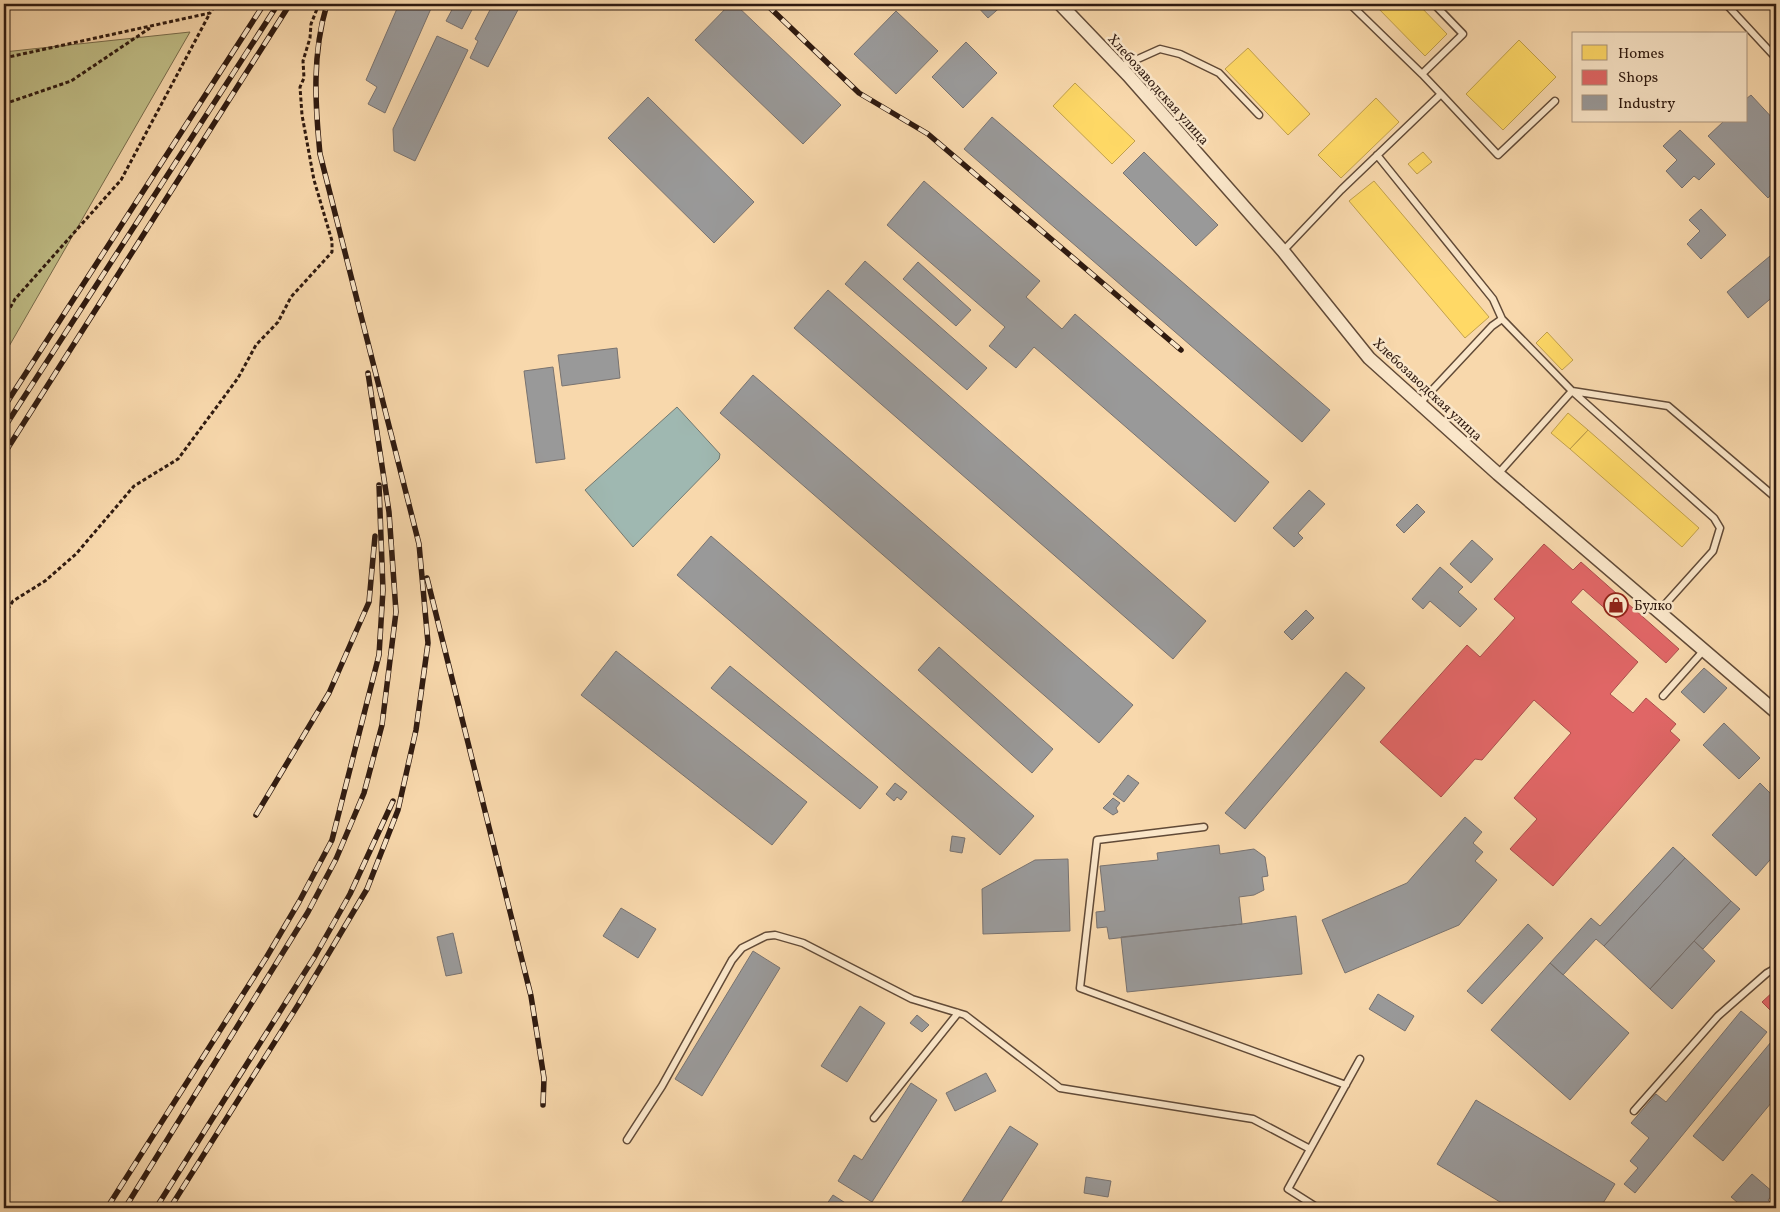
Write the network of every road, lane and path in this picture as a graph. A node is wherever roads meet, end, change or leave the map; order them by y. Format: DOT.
graph roads {
  1 [pos="216,4"];
  2 [pos="319,4"];
  3 [pos="1060,4"];
  4 [pos="1350,4"];
  5 [pos="1434,4"];
  6 [pos="1726,4"];
  7 [pos="210,13"];
  8 [pos="152,27"];
  9 [pos="4,58"];
  10 [pos="1776,58"];
  11 [pos="1120,66"];
  12 [pos="1422,74"];
  13 [pos="1441,94"];
  14 [pos="1555,101"];
  15 [pos="4,104"];
  16 [pos="1259,115"];
  17 [pos="1378,155"];
  18 [pos="1283,251"];
  19 [pos="4,319"];
  20 [pos="1502,319"];
  21 [pos="1572,391"];
  22 [pos="1420,404"];
  23 [pos="1498,474"];
  24 [pos="1776,498"];
  25 [pos="1659,612"];
  26 [pos="4,615"];
  27 [pos="1704,650"];
  28 [pos="1663,696"];
  29 [pos="1776,712"];
  30 [pos="1204,827"];
  31 [pos="1776,968"];
  32 [pos="958,1013"];
  33 [pos="1360,1058"];
  34 [pos="1346,1084"];
  35 [pos="1634,1111"];
  36 [pos="874,1118"];
  37 [pos="627,1140"];
  38 [pos="1310,1149"];
  39 [pos="1318,1208"];
  1 -- 7 [label="path"];
  2 -- 26 [label="path"];
  3 -- 11 [label="street, Хлебозаводская улица"];
  4 -- 12 [label="lane"];
  5 -- 12 [label="lane"];
  6 -- 10 [label="lane"];
  7 -- 8 [label="path"];
  7 -- 19 [label="path"];
  8 -- 9 [label="path"];
  8 -- 15 [label="path"];
  11 -- 16 [label="lane"];
  11 -- 18 [label="street, Хлебозаводская улица"];
  12 -- 13 [label="lane"];
  13 -- 14 [label="lane"];
  13 -- 17 [label="lane"];
  17 -- 18 [label="lane"];
  17 -- 20 [label="lane"];
  18 -- 22 [label="street, Хлебозаводская улица"];
  20 -- 21 [label="lane"];
  20 -- 22 [label="lane"];
  21 -- 23 [label="lane"];
  21 -- 24 [label="lane"];
  21 -- 25 [label="lane"];
  22 -- 23 [label="street, Хлебозаводская улица"];
  23 -- 25 [label="street, Хлебозаводская улица"];
  25 -- 27 [label="street, Хлебозаводская улица"];
  27 -- 28 [label="lane"];
  27 -- 29 [label="street, Хлебозаводская улица"];
  30 -- 34 [label="lane"];
  31 -- 35 [label="lane"];
  32 -- 36 [label="lane"];
  32 -- 37 [label="lane"];
  32 -- 38 [label="lane"];
  33 -- 34 [label="lane"];
  34 -- 38 [label="lane"];
  38 -- 39 [label="lane"];
}
